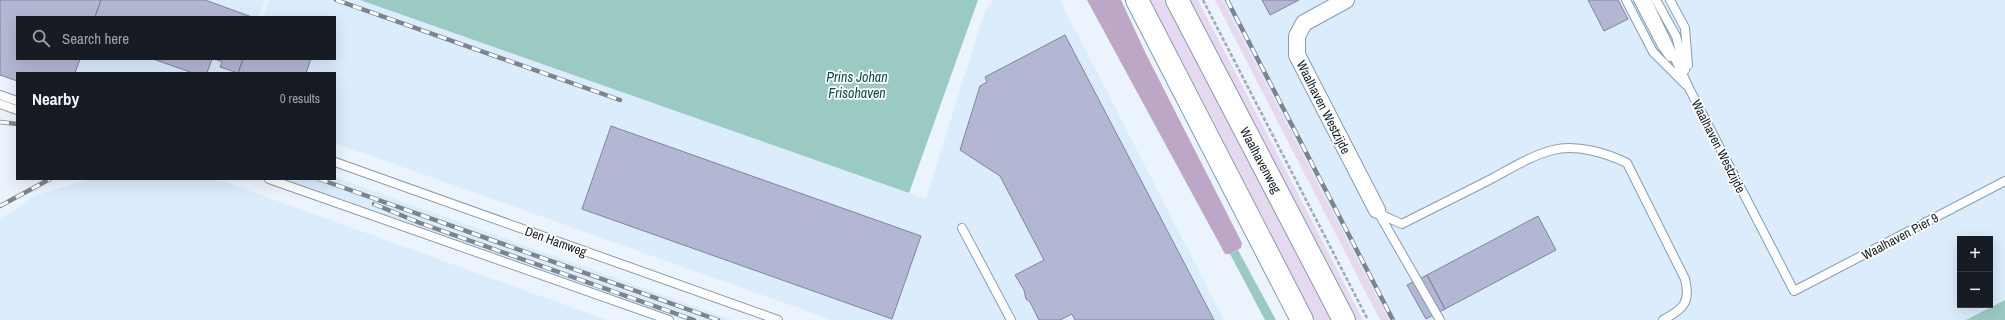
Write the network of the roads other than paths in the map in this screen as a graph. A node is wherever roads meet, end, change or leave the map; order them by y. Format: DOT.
graph roads {
  1 [pos="1137,0"];
  2 [pos="1177,0"];
  3 [pos="1346,0"];
  4 [pos="1626,0"];
  5 [pos="1638,0"];
  6 [pos="1647,0"];
  7 [pos="1656,0"];
  8 [pos="1670,0"];
  9 [pos="1690,90"];
  10 [pos="0,95"];
  11 [pos="16,102"];
  12 [pos="0,104"];
  13 [pos="16,110"];
  14 [pos="336,162"];
  15 [pos="271,180"];
  16 [pos="2005,181"];
  17 [pos="1377,210"];
  18 [pos="962,228"];
  19 [pos="1794,291"];
  20 [pos="670,320"];
  21 [pos="778,320"];
  22 [pos="1011,320"];
  23 [pos="1302,320"];
  24 [pos="1344,320"];
  25 [pos="1440,320"];
  26 [pos="1663,320"];
  1 -- 23 [label="street"];
  2 -- 24 [label="street, Waalhavenweg"];
  3 -- 17 [label="street, Waalhaven Westzijde"];
  4 -- 9 [label="lane"];
  5 -- 9 [label="lane"];
  6 -- 9 [label="lane, Waalhaven Westzijde"];
  7 -- 9 [label="lane"];
  8 -- 9 [label="lane"];
  9 -- 19 [label="lane, Waalhaven Westzijde"];
  10 -- 11 [label="lane"];
  12 -- 13 [label="lane"];
  14 -- 21 [label="lane, Den Hamweg"];
  15 -- 20 [label="lane"];
  16 -- 19 [label="lane, Waalhaven Pier 9"];
  17 -- 25 [label="lane"];
  17 -- 26 [label="lane"];
  18 -- 22 [label="lane"];
}
